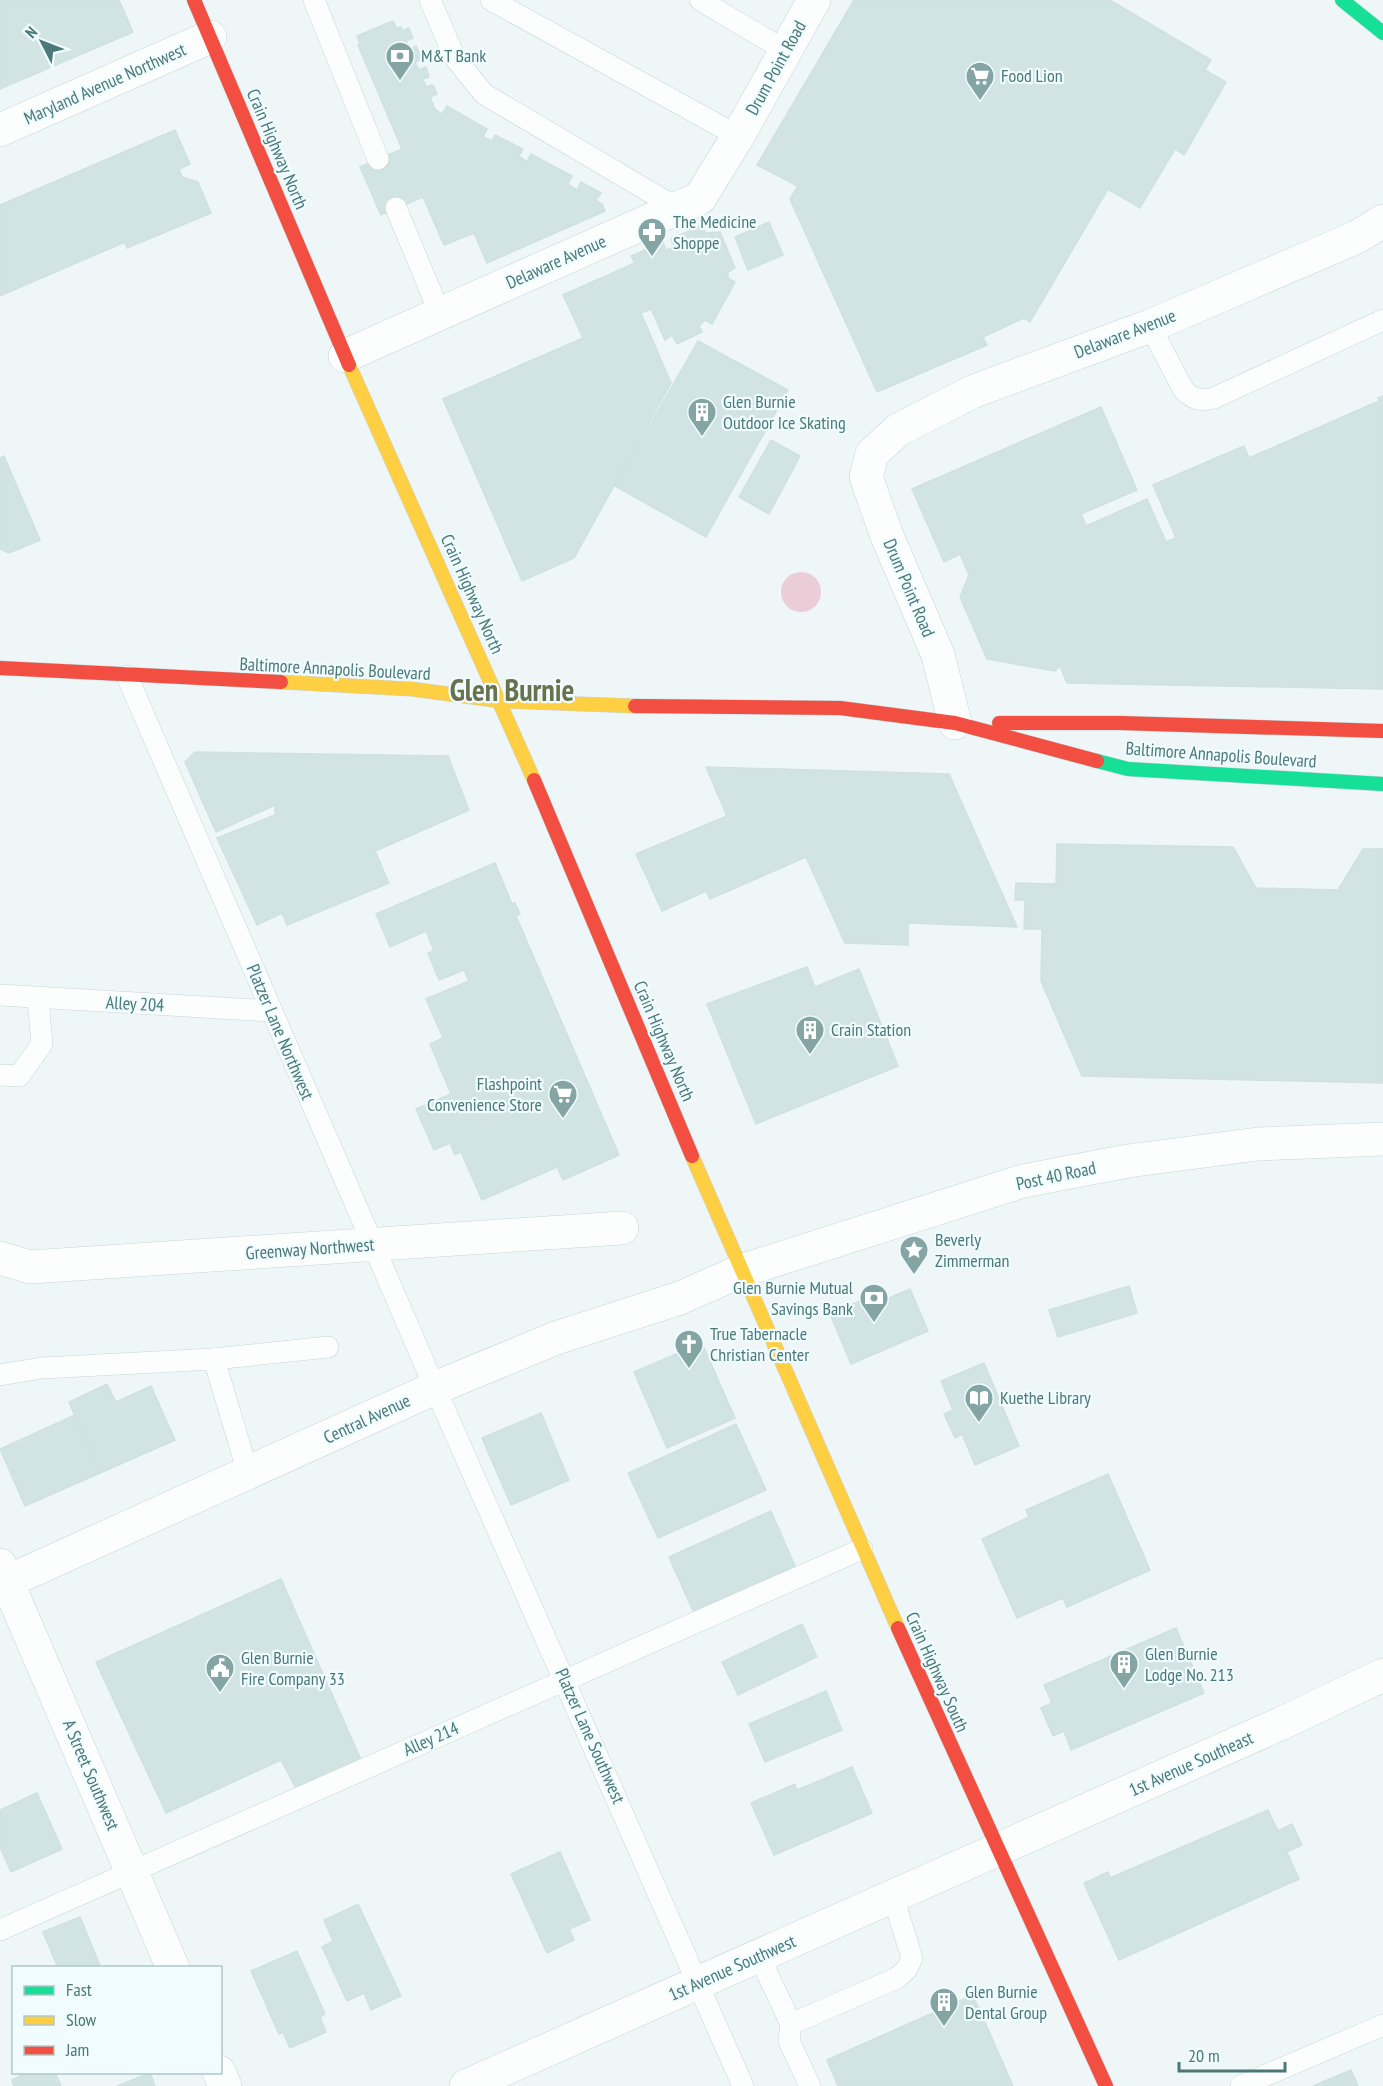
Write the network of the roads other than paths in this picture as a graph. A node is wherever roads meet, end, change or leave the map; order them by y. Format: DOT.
graph roads {
  1 [pos="194,0"];
  2 [pos="314,0"];
  3 [pos="430,0"];
  4 [pos="491,0"];
  5 [pos="700,0"];
  6 [pos="814,0"];
  7 [pos="1342,0"];
  8 [pos="1383,33"];
  9 [pos="210,37"];
  10 [pos="786,51"];
  11 [pos="0,130"];
  12 [pos="738,136"];
  13 [pos="378,159"];
  14 [pos="396,208"];
  15 [pos="677,208"];
  16 [pos="1383,221"];
  17 [pos="440,314"];
  18 [pos="1383,320"];
  19 [pos="1150,326"];
  20 [pos="345,356"];
  21 [pos="872,453"];
  22 [pos="0,668"];
  23 [pos="126,676"];
  24 [pos="501,701"];
  25 [pos="955,723"];
  26 [pos="1383,730"];
  27 [pos="1383,784"];
  28 [pos="0,995"];
  29 [pos="38,999"];
  30 [pos="271,1011"];
  31 [pos="0,1076"];
  32 [pos="1383,1139"];
  33 [pos="622,1228"];
  34 [pos="373,1245"];
  35 [pos="0,1258"];
  36 [pos="741,1271"];
  37 [pos="328,1347"];
  38 [pos="214,1359"];
  39 [pos="0,1375"];
  40 [pos="435,1388"];
  41 [pos="249,1473"];
  42 [pos="862,1549"];
  43 [pos="2,1578"];
  44 [pos="1383,1675"];
  45 [pos="565,1679"];
  46 [pos="998,1850"];
  47 [pos="132,1870"];
  48 [pos="893,1897"];
  49 [pos="0,1930"];
  50 [pos="759,1956"];
  51 [pos="172,1966"];
  52 [pos="697,1984"];
  53 [pos="791,2024"];
  54 [pos="1383,2025"];
  55 [pos="466,2086"];
  56 [pos="743,2086"];
  57 [pos="810,2086"];
  58 [pos="1106,2086"];
  59 [pos="1241,2086"];
  1 -- 9 [label="main road, Crain Highway North"];
  2 -- 13 [label="lane"];
  3 -- 15 [label="lane"];
  4 -- 12 [label="lane"];
  5 -- 10 [label="lane"];
  6 -- 10 [label="street, Drum Point Road"];
  7 -- 8 [label="main road"];
  9 -- 11 [label="street, Maryland Avenue Northwest"];
  9 -- 20 [label="main road, Crain Highway North"];
  10 -- 12 [label="street, Drum Point Road"];
  12 -- 15 [label="street, Delaware Avenue"];
  14 -- 17 [label="lane"];
  15 -- 17 [label="street, Delaware Avenue"];
  16 -- 19 [label="street, Delaware Avenue"];
  17 -- 20 [label="street, Delaware Avenue"];
  18 -- 19 [label="lane"];
  19 -- 21 [label="street, Delaware Avenue"];
  20 -- 24 [label="main road, Crain Highway North"];
  21 -- 25 [label="street, Drum Point Road"];
  22 -- 23 [label="main road, Baltimore Annapolis Boulevard"];
  23 -- 24 [label="main road, Baltimore Annapolis Boulevard"];
  23 -- 30 [label="lane, Platzer Lane Northwest"];
  24 -- 25 [label="main road, Baltimore Annapolis Boulevard"];
  24 -- 36 [label="main road, Crain Highway North"];
  25 -- 26 [label="main road, Baltimore Annapolis Boulevard"];
  25 -- 27 [label="main road, Baltimore Annapolis Boulevard"];
  28 -- 29 [label="lane, Alley 204"];
  29 -- 30 [label="lane, Alley 204"];
  29 -- 31 [label="lane"];
  30 -- 34 [label="lane, Platzer Lane Northwest"];
  32 -- 36 [label="street, Post 40 Road"];
  33 -- 34 [label="street, Greenway Northwest"];
  34 -- 35 [label="street, Greenway Northwest"];
  34 -- 40 [label="lane, Platzer Lane Northwest"];
  36 -- 40 [label="street, Central Avenue"];
  36 -- 42 [label="main road, Crain Highway South"];
  37 -- 38 [label="lane"];
  38 -- 39 [label="lane"];
  38 -- 41 [label="lane"];
  40 -- 41 [label="street, Central Avenue"];
  40 -- 45 [label="lane, Platzer Lane Southwest"];
  41 -- 43 [label="street, Central Avenue"];
  42 -- 45 [label="lane, Alley 214"];
  42 -- 46 [label="main road, Crain Highway South"];
  43 -- 47 [label="street, A Street Southwest"];
  44 -- 46 [label="street, 1st Avenue Southeast"];
  45 -- 47 [label="lane, Alley 214"];
  45 -- 52 [label="lane, Platzer Lane Southwest"];
  46 -- 48 [label="street, 1st Avenue Southwest"];
  46 -- 58 [label="main road, Crain Highway South"];
  47 -- 49 [label="lane, Alley 214"];
  47 -- 51 [label="street, A Street Southwest"];
  48 -- 50 [label="street, 1st Avenue Southwest"];
  48 -- 53 [label="lane"];
  50 -- 52 [label="street, 1st Avenue Southwest"];
  50 -- 53 [label="lane"];
  52 -- 55 [label="street, 1st Avenue Southwest"];
  52 -- 56 [label="lane, Platzer Lane Southwest"];
  53 -- 57 [label="lane"];
  54 -- 59 [label="lane"];
}
